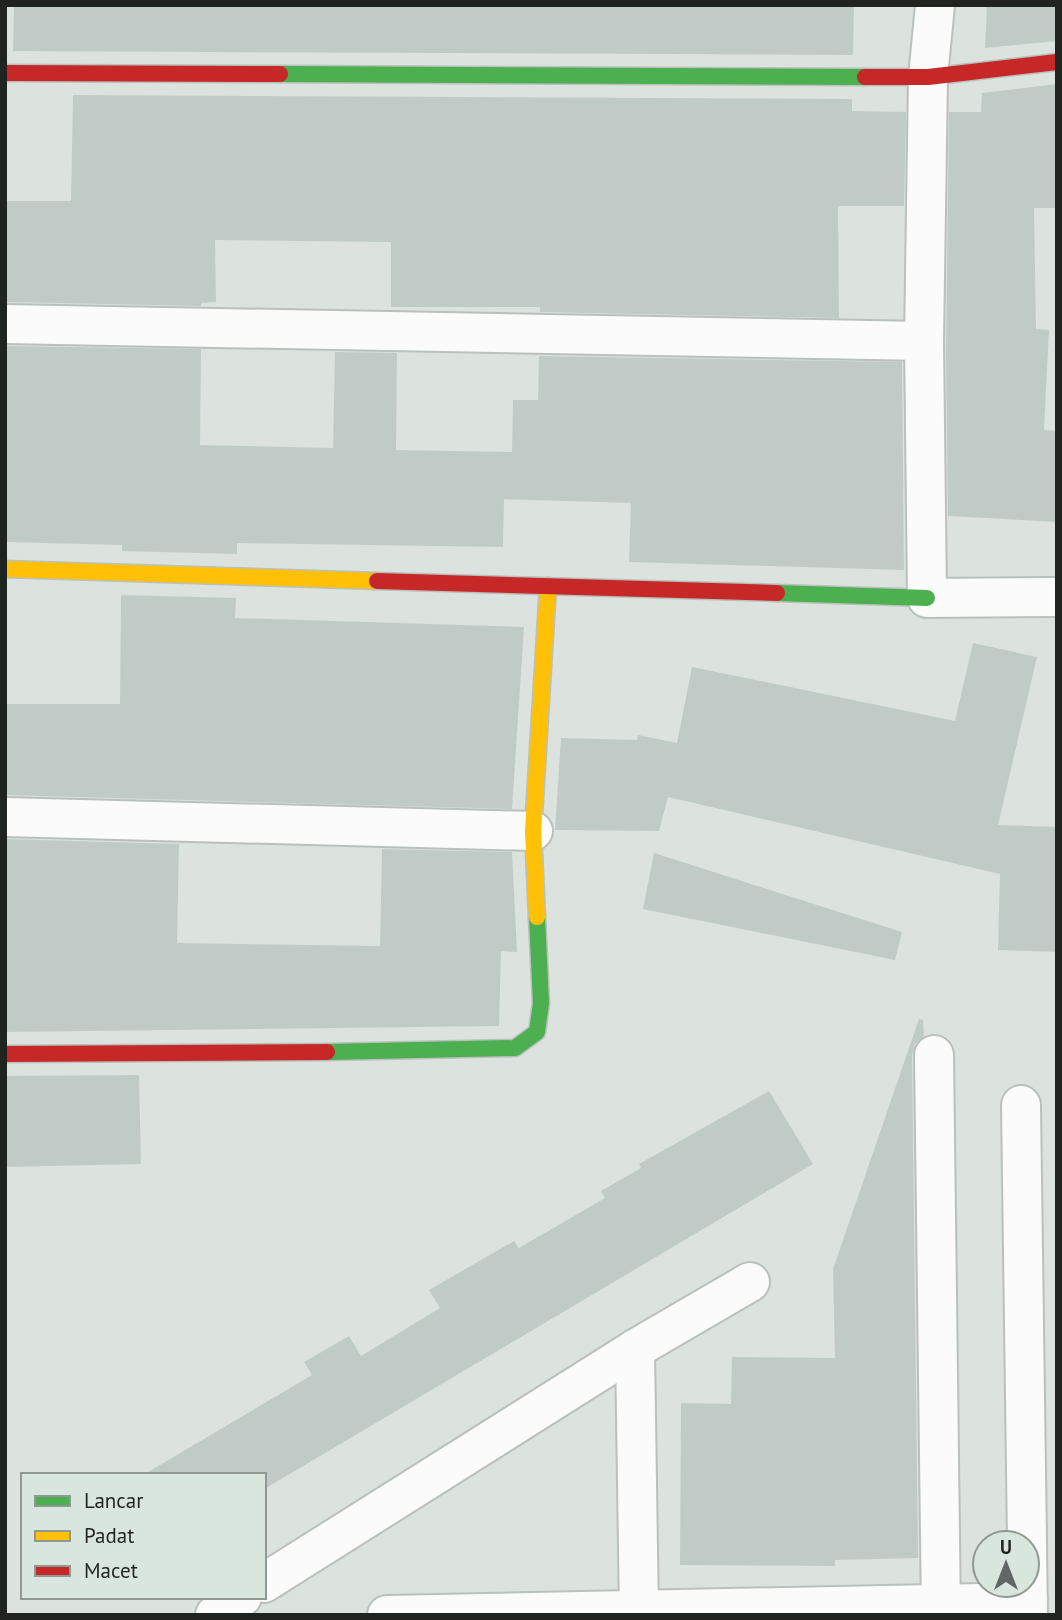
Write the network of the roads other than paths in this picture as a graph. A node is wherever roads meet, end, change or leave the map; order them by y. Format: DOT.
graph roads {
  1 [pos="935,5"];
  2 [pos="1057,62"];
  3 [pos="5,73"];
  4 [pos="928,77"];
  5 [pos="5,324"];
  6 [pos="924,341"];
  7 [pos="5,569"];
  8 [pos="548,586"];
  9 [pos="1057,597"];
  10 [pos="927,598"];
  11 [pos="5,817"];
  12 [pos="533,831"];
  13 [pos="5,1054"];
  14 [pos="934,1055"];
  15 [pos="1021,1105"];
  16 [pos="750,1282"];
  17 [pos="635,1349"];
  18 [pos="266,1582"];
  19 [pos="239,1599"];
  20 [pos="1028,1608"];
  21 [pos="941,1609"];
  22 [pos="639,1612"];
  23 [pos="215,1615"];
  24 [pos="387,1615"];
  1 -- 4 [label="street"];
  2 -- 4 [label="street"];
  3 -- 4 [label="street"];
  4 -- 6 [label="street"];
  5 -- 6 [label="street"];
  6 -- 10 [label="street"];
  7 -- 8 [label="street"];
  8 -- 10 [label="street"];
  8 -- 12 [label="street"];
  9 -- 10 [label="street"];
  11 -- 12 [label="street"];
  12 -- 13 [label="street"];
  14 -- 21 [label="street"];
  15 -- 20 [label="street"];
  16 -- 17 [label="street"];
  17 -- 18 [label="street"];
  17 -- 22 [label="street"];
  19 -- 23 [label="street"];
  20 -- 21 [label="street"];
  21 -- 22 [label="street"];
  22 -- 24 [label="street"];
}
